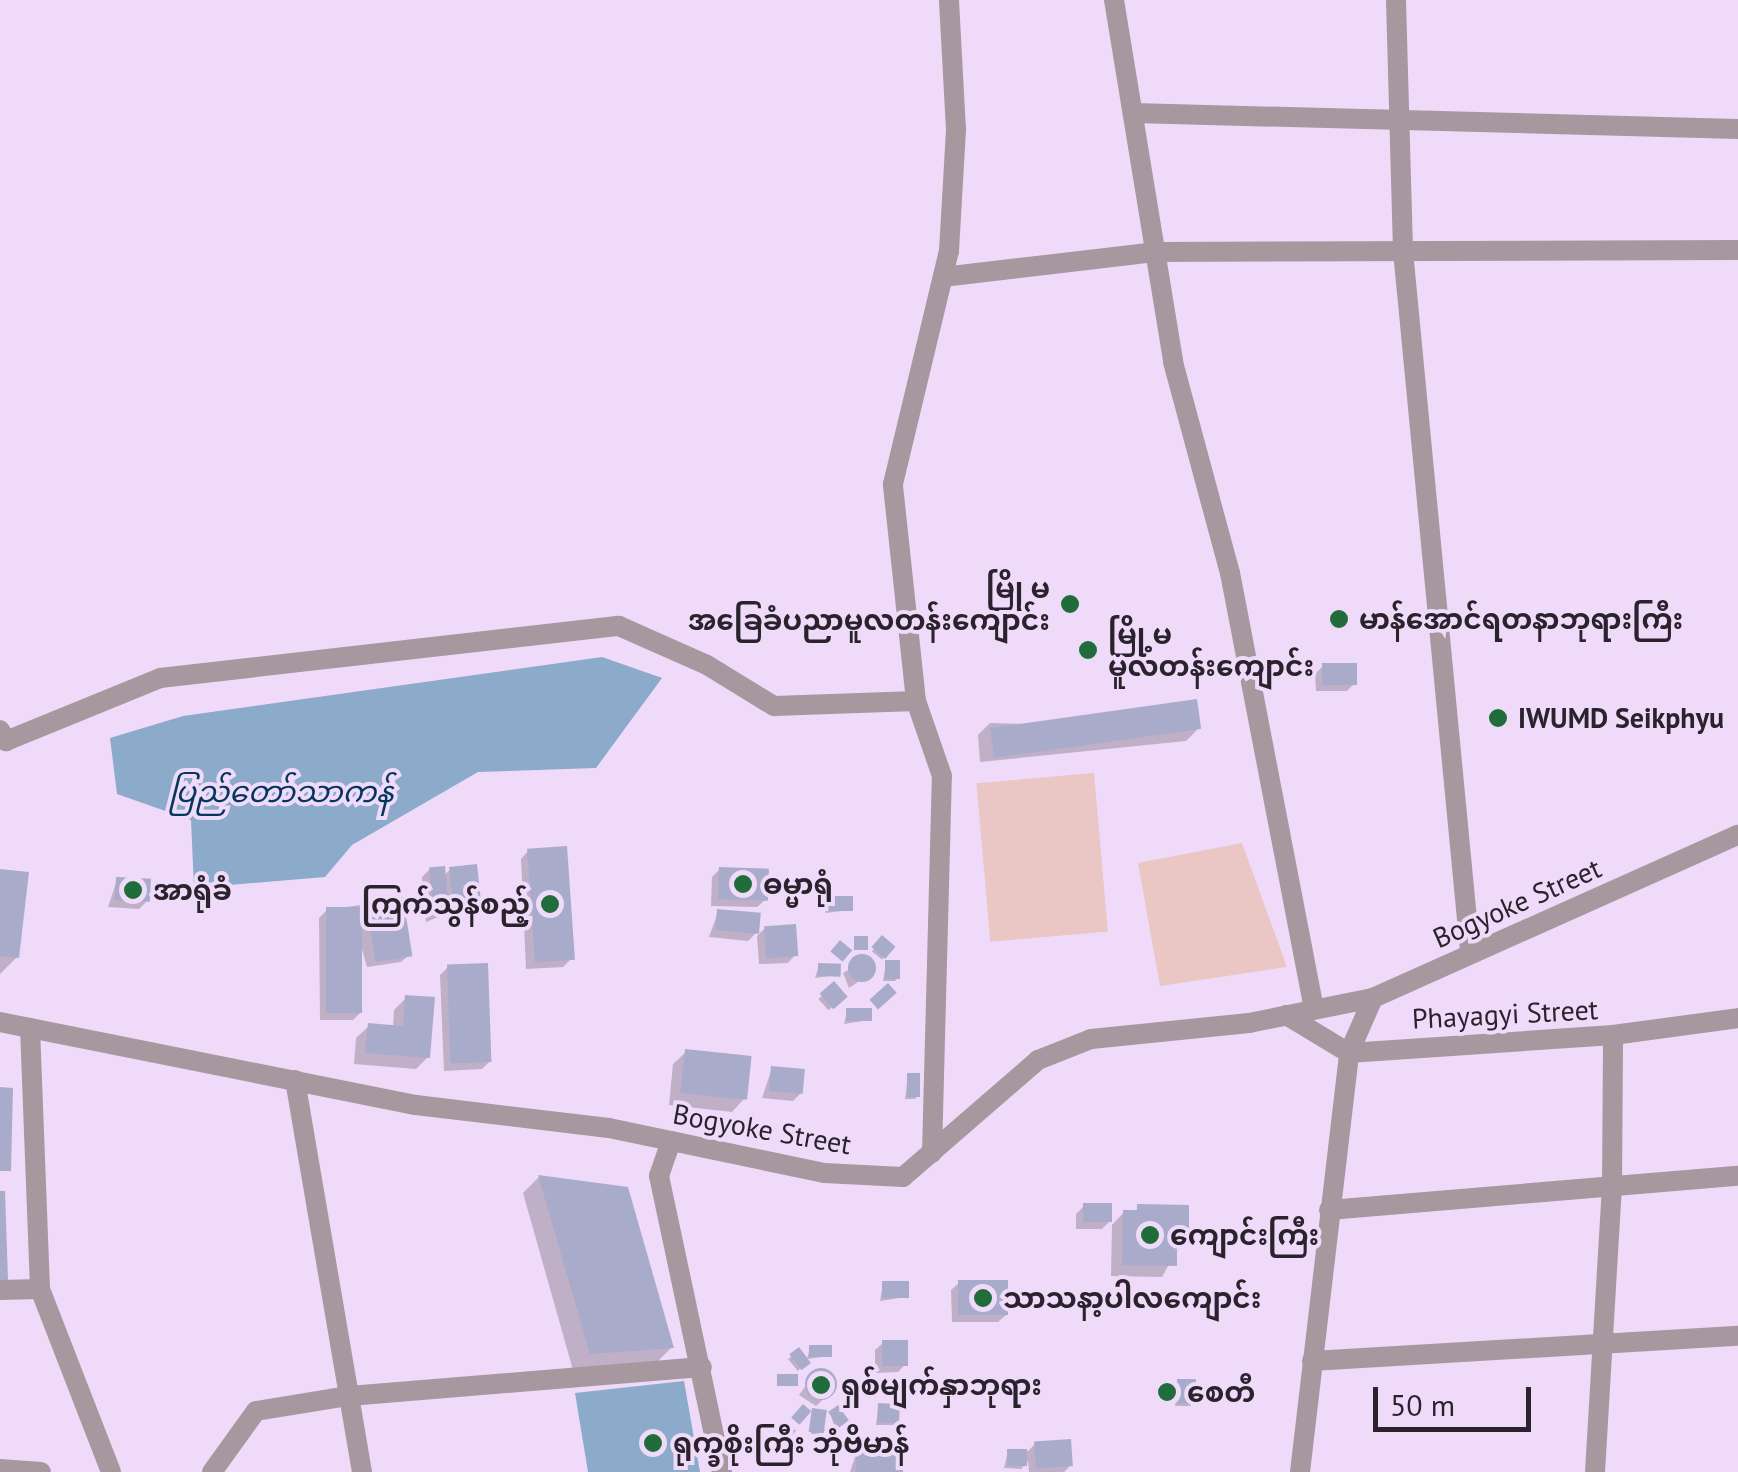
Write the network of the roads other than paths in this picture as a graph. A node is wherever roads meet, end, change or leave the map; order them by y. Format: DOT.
graph roads {
  1 [pos="949,0"];
  2 [pos="1114,0"];
  3 [pos="1396,0"];
  4 [pos="1133,113"];
  5 [pos="1400,120"];
  6 [pos="1738,128"];
  7 [pos="1738,250"];
  8 [pos="1404,251"];
  9 [pos="1155,252"];
  10 [pos="943,277"];
  11 [pos="916,701"];
  12 [pos="2,737"];
  13 [pos="1738,836"];
  14 [pos="1470,951"];
  15 [pos="1373,998"];
  16 [pos="1314,1008"];
  17 [pos="1286,1015"];
  18 [pos="1738,1018"];
  19 [pos="0,1022"];
  20 [pos="30,1028"];
  21 [pos="1613,1035"];
  22 [pos="1348,1053"];
  23 [pos="295,1080"];
  24 [pos="670,1141"];
  25 [pos="932,1152"];
  26 [pos="1738,1176"];
  27 [pos="1612,1187"];
  28 [pos="1330,1210"];
  29 [pos="40,1289"];
  30 [pos="0,1290"];
  31 [pos="1738,1336"];
  32 [pos="1604,1344"];
  33 [pos="1312,1361"];
  34 [pos="702,1367"];
  35 [pos="349,1396"];
  36 [pos="0,1469"];
  37 [pos="40,1472"];
  38 [pos="111,1472"];
  39 [pos="212,1472"];
  40 [pos="362,1472"];
  41 [pos="722,1472"];
  42 [pos="1300,1472"];
  43 [pos="1595,1472"];
  1 -- 10 [label="street"];
  2 -- 4 [label="street"];
  3 -- 5 [label="street"];
  4 -- 5 [label="street"];
  4 -- 9 [label="street"];
  5 -- 6 [label="street"];
  5 -- 8 [label="street"];
  7 -- 8 [label="street"];
  8 -- 9 [label="street"];
  8 -- 14 [label="street"];
  9 -- 10 [label="street"];
  9 -- 16 [label="street"];
  10 -- 11 [label="street"];
  11 -- 12 [label="street"];
  11 -- 25 [label="street"];
  13 -- 14 [label="street, Bogyoke Street"];
  14 -- 15 [label="street, Bogyoke Street"];
  15 -- 16 [label="street, Bogyoke Street"];
  15 -- 22 [label="street"];
  16 -- 17 [label="street, Bogyoke Street"];
  17 -- 22 [label="street"];
  17 -- 25 [label="street, Bogyoke Street"];
  18 -- 21 [label="street, Phayagyi Street"];
  19 -- 20 [label="street, Bogyoke Street"];
  20 -- 23 [label="street, Bogyoke Street"];
  20 -- 29 [label="street"];
  21 -- 22 [label="street, Phayagyi Street"];
  21 -- 27 [label="street"];
  22 -- 28 [label="street"];
  23 -- 24 [label="street, Bogyoke Street"];
  23 -- 35 [label="street"];
  24 -- 25 [label="street, Bogyoke Street"];
  24 -- 34 [label="street"];
  26 -- 27 [label="street"];
  27 -- 28 [label="street"];
  27 -- 32 [label="street"];
  28 -- 33 [label="street"];
  29 -- 30 [label="street"];
  29 -- 38 [label="street"];
  31 -- 32 [label="street"];
  32 -- 33 [label="street"];
  32 -- 43 [label="street"];
  33 -- 42 [label="street"];
  34 -- 35 [label="street"];
  34 -- 41 [label="street"];
  35 -- 39 [label="street"];
  35 -- 40 [label="street"];
  36 -- 37 [label="street"];
}
